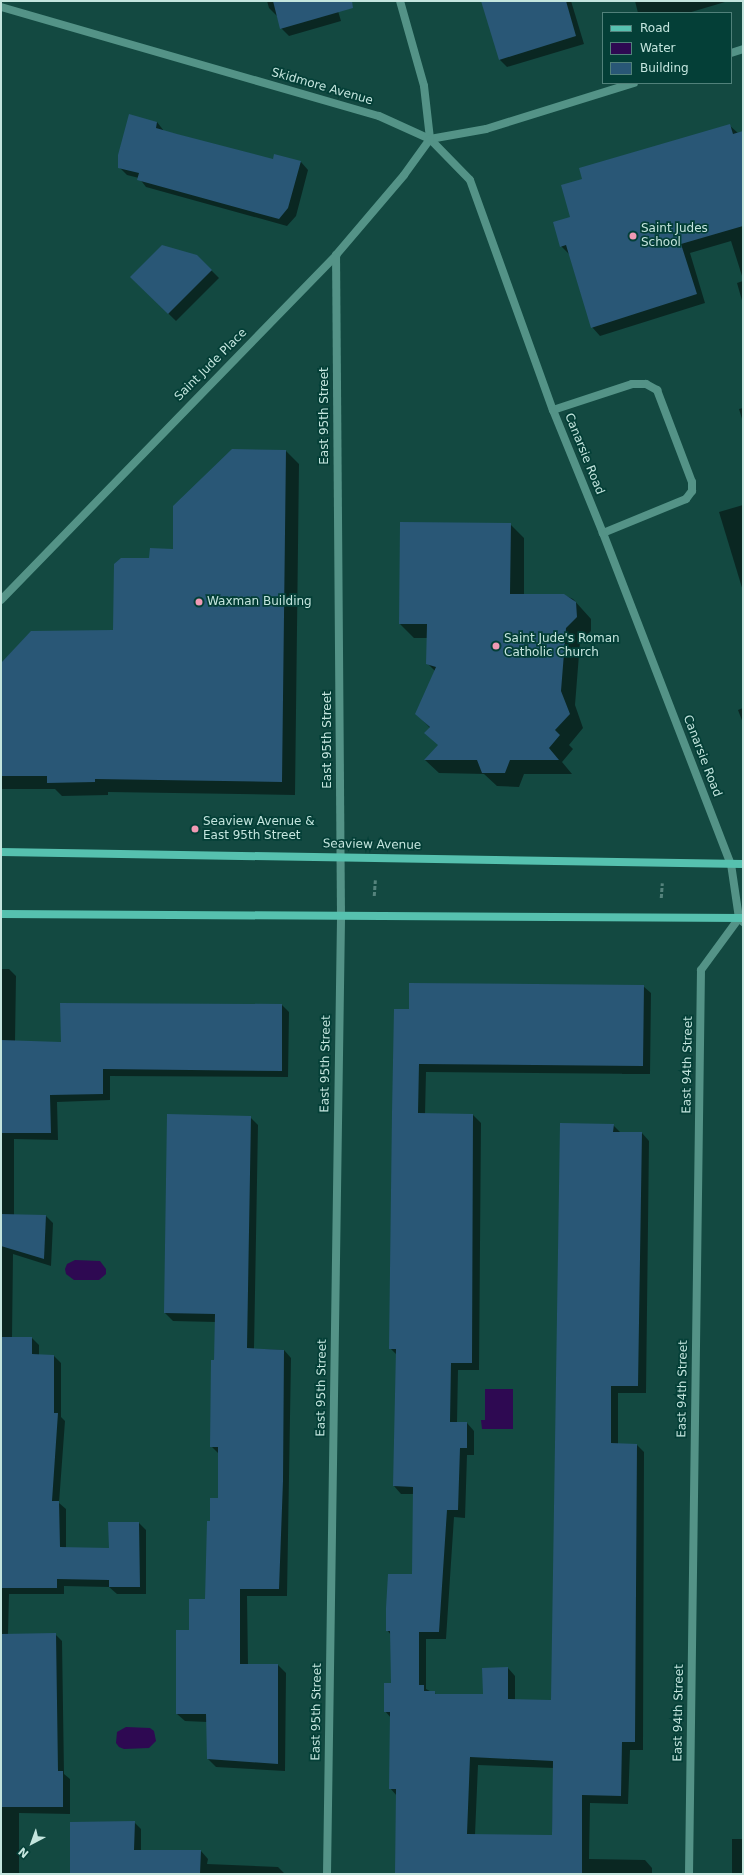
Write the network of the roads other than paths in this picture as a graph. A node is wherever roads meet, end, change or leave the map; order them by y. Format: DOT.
graph roads {
  1 [pos="400,1"];
  2 [pos="1,7"];
  3 [pos="743,49"];
  4 [pos="732,53"];
  5 [pos="631,84"];
  6 [pos="430,139"];
  7 [pos="336,255"];
  8 [pos="553,410"];
  9 [pos="603,533"];
  10 [pos="1,600"];
  11 [pos="1,852"];
  12 [pos="340,857"];
  13 [pos="731,864"];
  14 [pos="743,864"];
  15 [pos="1,914"];
  16 [pos="341,917"];
  17 [pos="742,919"];
  18 [pos="327,1874"];
  19 [pos="688,1874"];
  1 -- 6 [label="street"];
  2 -- 6 [label="street, Skidmore Avenue"];
  3 -- 4 [label="street"];
  5 -- 6 [label="street"];
  6 -- 7 [label="street, Saint Jude Place"];
  6 -- 8 [label="street, Canarsie Road"];
  7 -- 10 [label="street, Saint Jude Place"];
  7 -- 12 [label="street, East 95th Street"];
  8 -- 9 [label="street, Canarsie Road"];
  8 -- 9 [label="street"];
  9 -- 13 [label="street, Canarsie Road"];
  11 -- 12 [label="street, Seaview Avenue"];
  12 -- 13 [label="street, Seaview Avenue"];
  12 -- 16 [label="street, East 95th Street"];
  13 -- 14 [label="street, Seaview Avenue"];
  13 -- 17 [label="street, Canarsie Road"];
  15 -- 16 [label="street"];
  16 -- 17 [label="street"];
  16 -- 18 [label="street, East 95th Street"];
  17 -- 19 [label="street, East 94th Street"];
}
